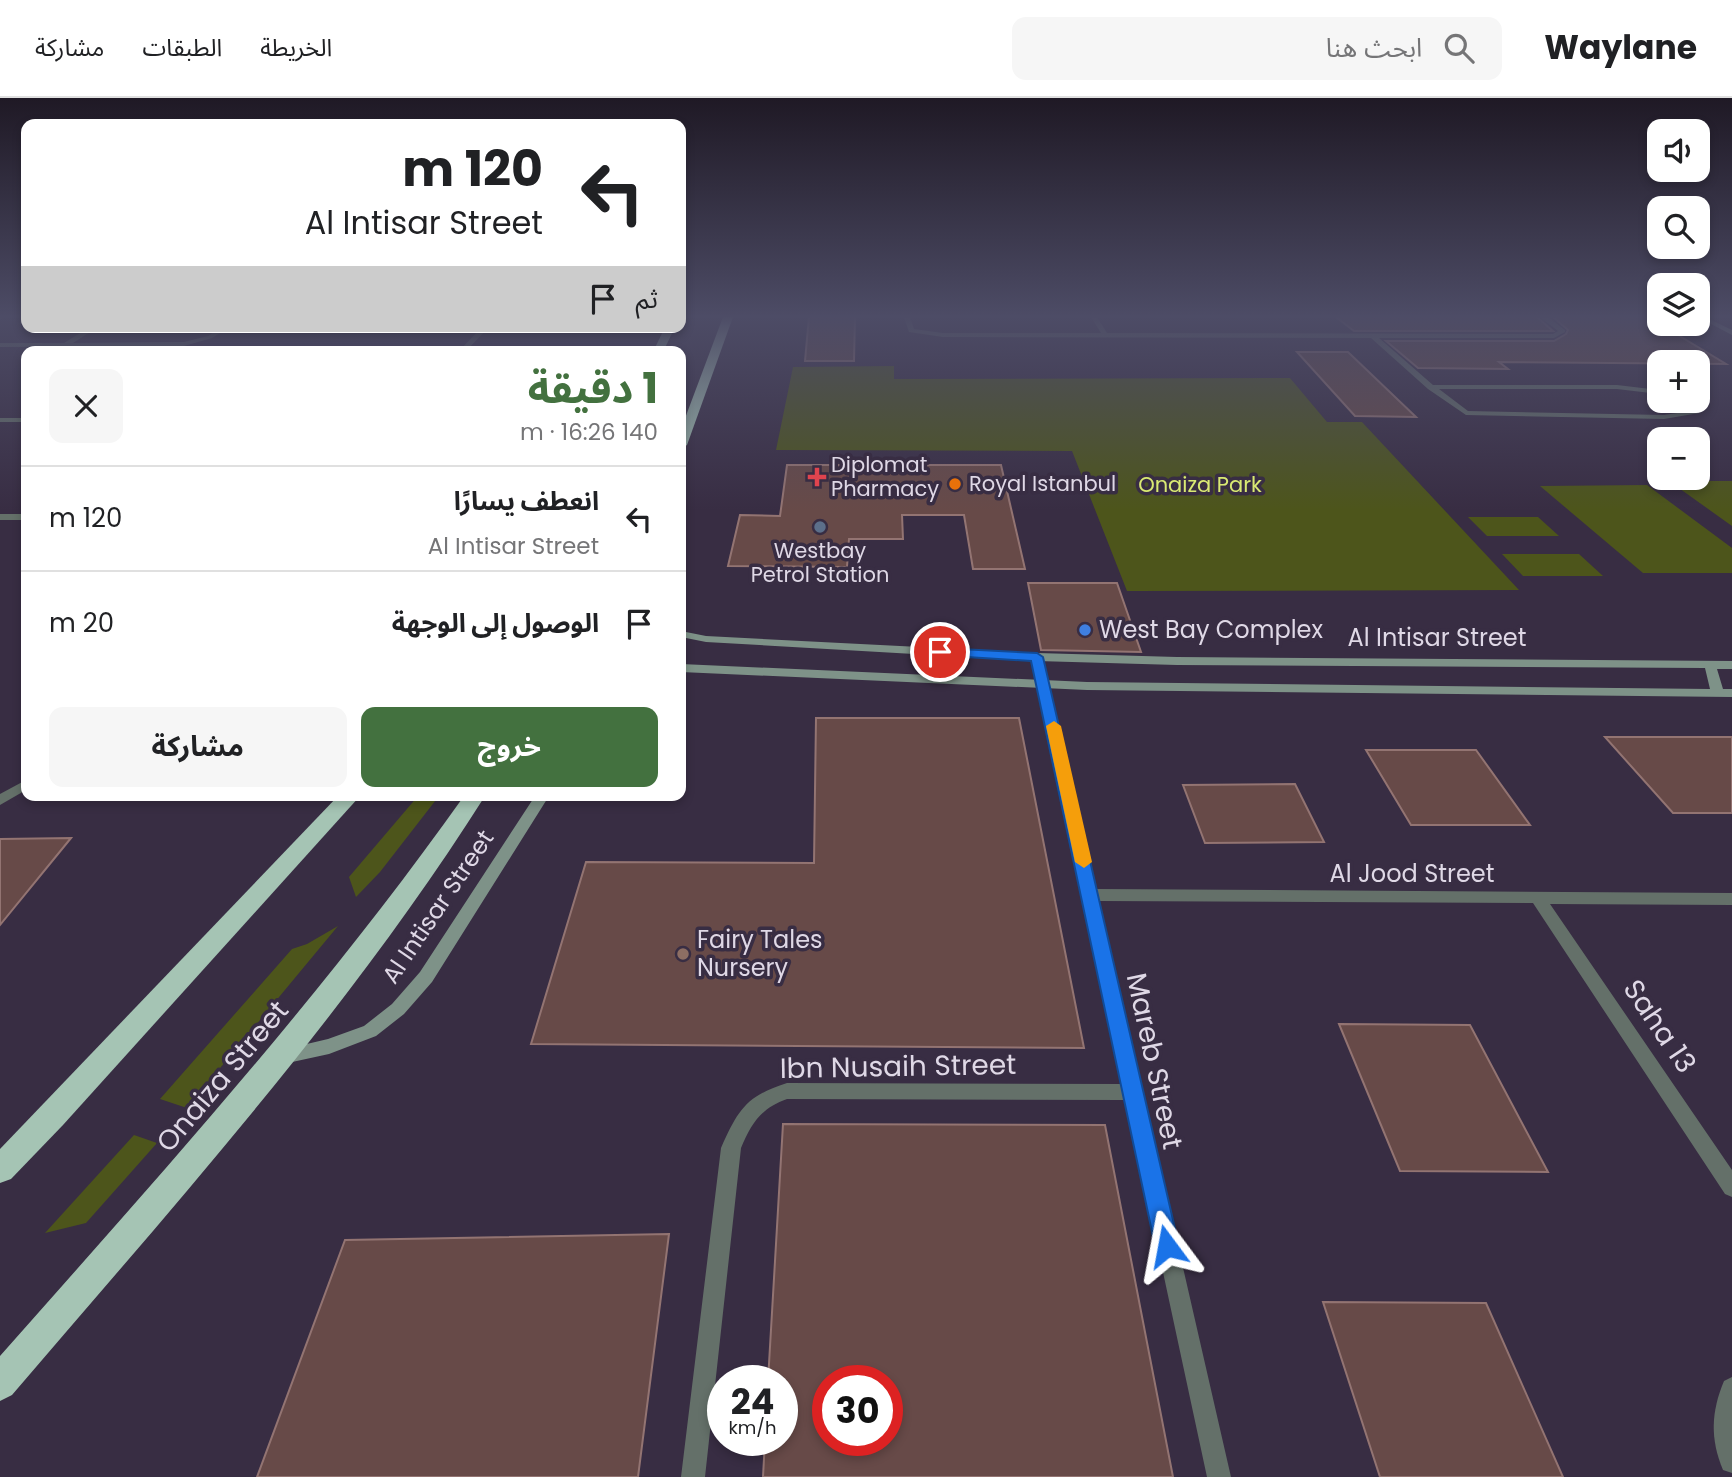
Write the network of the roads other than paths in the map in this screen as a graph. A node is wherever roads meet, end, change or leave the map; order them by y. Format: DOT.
graph roads {
  1 [pos="704,381"];
  2 [pos="1425,381"];
  3 [pos="1431,387"];
  4 [pos="1647,391"];
  5 [pos="1695,413"];
  6 [pos="0,420"];
  7 [pos="21,420"];
  8 [pos="686,431"];
  9 [pos="0,517"];
  10 [pos="21,517"];
  11 [pos="686,635"];
  12 [pos="1037,657"];
  13 [pos="1710,664"];
  14 [pos="1732,664"];
  15 [pos="686,668"];
  16 [pos="1044,684"];
  17 [pos="1717,692"];
  18 [pos="1732,693"];
  19 [pos="21,787"];
  20 [pos="0,800"];
  21 [pos="345,801"];
  22 [pos="472,801"];
  23 [pos="539,801"];
  24 [pos="1091,895"];
  25 [pos="1538,898"];
  26 [pos="1732,899"];
  27 [pos="282,1056"];
  28 [pos="1132,1093"];
  29 [pos="0,1169"];
  30 [pos="1732,1187"];
  31 [pos="0,1383"];
  32 [pos="1732,1389"];
  33 [pos="1732,1461"];
  34 [pos="693,1477"];
  35 [pos="1219,1477"];
  1 -- 8 [label="highway"];
  2 -- 3 [label="street"];
  3 -- 4 [label="street"];
  3 -- 5 [label="street"];
  6 -- 7 [label="street"];
  9 -- 10 [label="street"];
  11 -- 12 [label="street, Al Intisar Street"];
  12 -- 13 [label="street, Al Intisar Street"];
  12 -- 16 [label="street, Mareb Street"];
  13 -- 14 [label="street, Al Intisar Street"];
  13 -- 17 [label="street"];
  15 -- 16 [label="street"];
  16 -- 17 [label="street"];
  16 -- 24 [label="street, Mareb Street"];
  17 -- 18 [label="street"];
  19 -- 20 [label="street"];
  21 -- 29 [label="highway"];
  22 -- 27 [label="highway, Onaiza Street"];
  23 -- 27 [label="street, Al Intisar Street"];
  24 -- 25 [label="street, Al Jood Street"];
  24 -- 28 [label="street, Mareb Street"];
  25 -- 26 [label="street, Al Jood Street"];
  25 -- 30 [label="street, Saha 13"];
  27 -- 31 [label="highway, Onaiza Street"];
  28 -- 34 [label="street, Ibn Nusaih Street"];
  28 -- 35 [label="street, Mareb Street"];
  32 -- 33 [label="street"];
}
